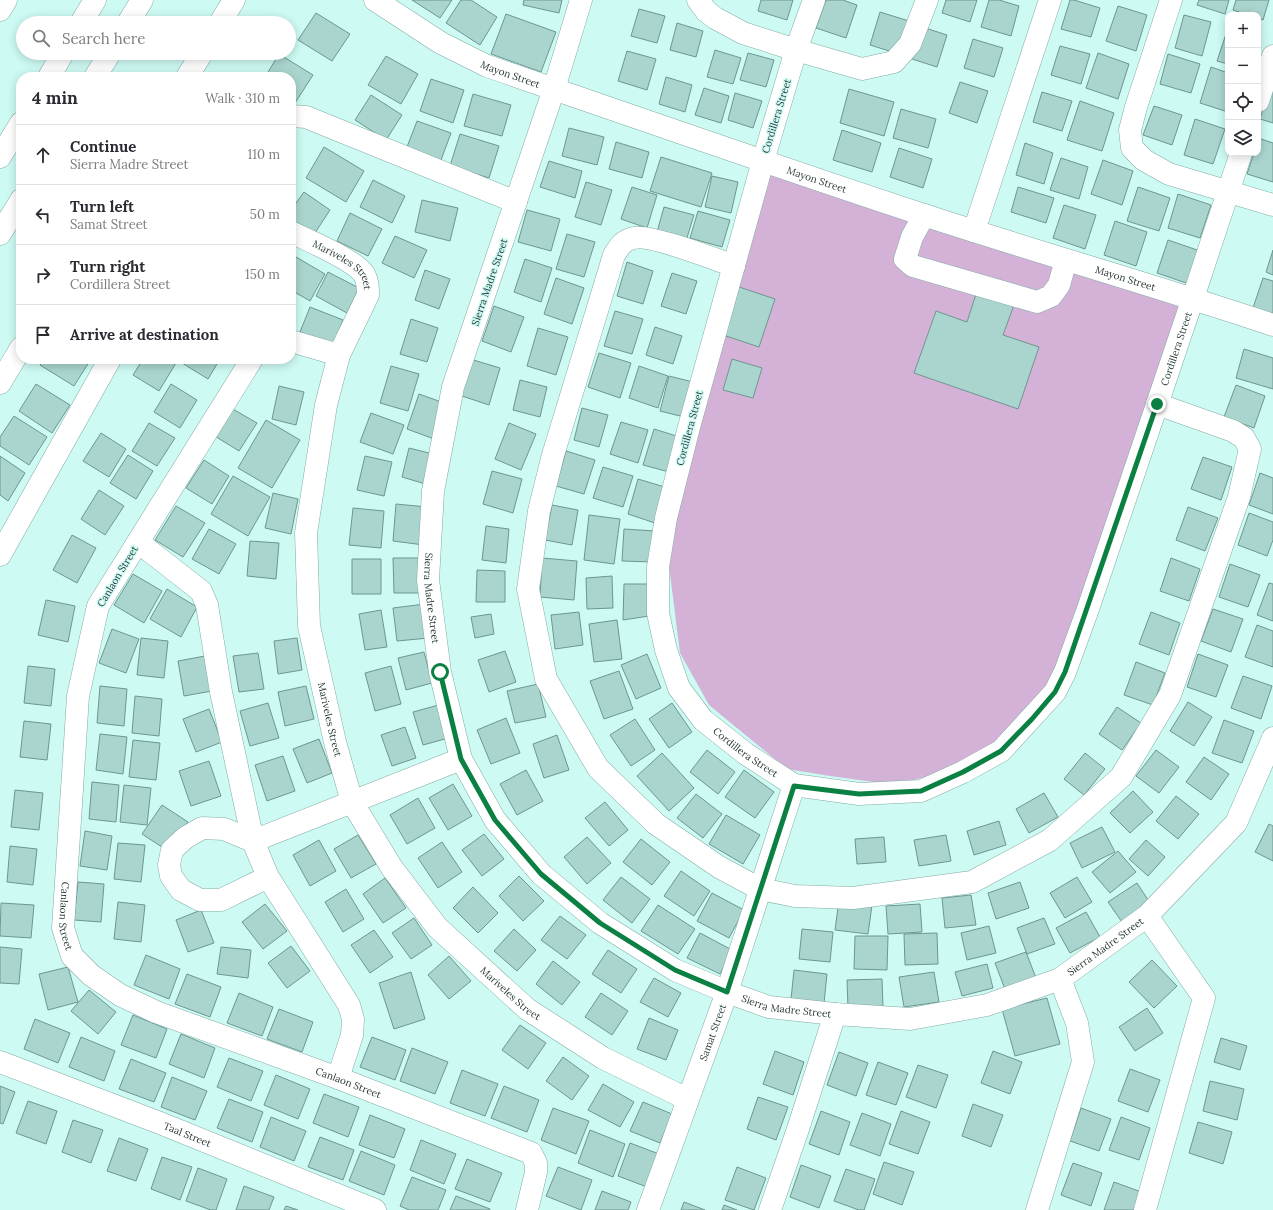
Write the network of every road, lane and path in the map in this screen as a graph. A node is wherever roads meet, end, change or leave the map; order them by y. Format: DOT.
graph roads {
  1 [pos="6,0"];
  2 [pos="95,0"];
  3 [pos="142,0"];
  4 [pos="234,0"];
  5 [pos="375,0"];
  6 [pos="581,0"];
  7 [pos="698,0"];
  8 [pos="814,0"];
  9 [pos="927,0"];
  10 [pos="1050,0"];
  11 [pos="1171,0"];
  12 [pos="0,10"];
  13 [pos="85,16"];
  14 [pos="132,16"];
  15 [pos="224,16"];
  16 [pos="796,50"];
  17 [pos="1273,56"];
  18 [pos="59,60"];
  19 [pos="106,60"];
  20 [pos="198,60"];
  21 [pos="51,72"];
  22 [pos="98,72"];
  23 [pos="190,72"];
  24 [pos="554,89"];
  25 [pos="1261,92"];
  26 [pos="296,116"];
  27 [pos="16,131"];
  28 [pos="1240,156"];
  29 [pos="0,157"];
  30 [pos="763,160"];
  31 [pos="1228,192"];
  32 [pos="516,202"];
  33 [pos="1273,206"];
  34 [pos="16,208"];
  35 [pos="924,215"];
  36 [pos="974,231"];
  37 [pos="0,234"];
  38 [pos="296,234"];
  39 [pos="1066,260"];
  40 [pos="734,266"];
  41 [pos="1193,298"];
  42 [pos="1273,325"];
  43 [pos="296,343"];
  44 [pos="339,355"];
  45 [pos="16,356"];
  46 [pos="107,364"];
  47 [pos="249,364"];
  48 [pos="0,383"];
  49 [pos="1157,404"];
  50 [pos="138,542"];
  51 [pos="0,555"];
  52 [pos="1273,738"];
  53 [pos="461,759"];
  54 [pos="794,786"];
  55 [pos="352,802"];
  56 [pos="253,841"];
  57 [pos="268,877"];
  58 [pos="760,889"];
  59 [pos="1147,916"];
  60 [pos="1060,979"];
  61 [pos="727,992"];
  62 [pos="835,1014"];
  63 [pos="0,1062"];
  64 [pos="338,1078"];
  65 [pos="687,1099"];
  66 [pos="375,1210"];
  67 [pos="527,1210"];
  68 [pos="648,1210"];
  69 [pos="770,1210"];
  70 [pos="1037,1210"];
  71 [pos="1145,1210"];
  1 -- 12 [label="main road"];
  2 -- 13 [label="main road"];
  3 -- 14 [label="main road"];
  4 -- 15 [label="main road"];
  5 -- 24 [label="main road, Mayon Street"];
  6 -- 24 [label="main road, Sierra Madre Street"];
  7 -- 16 [label="main road"];
  8 -- 16 [label="main road, Cordillera Street"];
  9 -- 16 [label="main road"];
  10 -- 36 [label="main road"];
  11 -- 31 [label="main road"];
  16 -- 30 [label="main road, Cordillera Street"];
  17 -- 25 [label="main road"];
  18 -- 21 [label="main road"];
  19 -- 22 [label="main road"];
  20 -- 23 [label="main road"];
  24 -- 30 [label="main road, Mayon Street"];
  24 -- 32 [label="main road, Sierra Madre Street"];
  26 -- 32 [label="main road"];
  27 -- 29 [label="main road"];
  28 -- 31 [label="main road, Cordillera Street"];
  30 -- 35 [label="main road, Mayon Street"];
  30 -- 40 [label="main road, Cordillera Street"];
  31 -- 33 [label="main road"];
  31 -- 41 [label="main road, Cordillera Street"];
  32 -- 53 [label="main road, Sierra Madre Street"];
  34 -- 37 [label="main road"];
  35 -- 36 [label="main road, Mayon Street"];
  35 -- 39 [label="main road"];
  36 -- 39 [label="main road, Mayon Street"];
  38 -- 44 [label="main road, Mariveles Street"];
  39 -- 41 [label="main road, Mayon Street"];
  40 -- 54 [label="main road, Cordillera Street"];
  40 -- 58 [label="main road"];
  41 -- 42 [label="main road, Mayon Street"];
  41 -- 49 [label="main road, Cordillera Street"];
  43 -- 44 [label="main road"];
  44 -- 55 [label="main road, Mariveles Street"];
  45 -- 48 [label="main road"];
  46 -- 51 [label="main road"];
  47 -- 50 [label="main road, Canlaon Street"];
  49 -- 54 [label="main road, Cordillera Street"];
  49 -- 58 [label="main road"];
  50 -- 56 [label="main road"];
  50 -- 64 [label="main road, Canlaon Street"];
  52 -- 59 [label="main road, Sierra Madre Street"];
  53 -- 55 [label="main road"];
  53 -- 61 [label="main road, Sierra Madre Street"];
  54 -- 58 [label="main road, Samat Street"];
  55 -- 56 [label="main road"];
  55 -- 65 [label="main road, Mariveles Street"];
  56 -- 57 [label="main road"];
  56 -- 57 [label="main road"];
  57 -- 64 [label="main road"];
  58 -- 61 [label="main road, Samat Street"];
  59 -- 60 [label="main road, Sierra Madre Street"];
  59 -- 71 [label="main road"];
  60 -- 62 [label="main road, Sierra Madre Street"];
  60 -- 70 [label="main road"];
  61 -- 62 [label="main road, Sierra Madre Street"];
  61 -- 65 [label="main road, Samat Street"];
  62 -- 69 [label="main road"];
  63 -- 66 [label="main road, Taal Street"];
  64 -- 67 [label="main road, Canlaon Street"];
  65 -- 68 [label="main road, Samat Street"];
}
